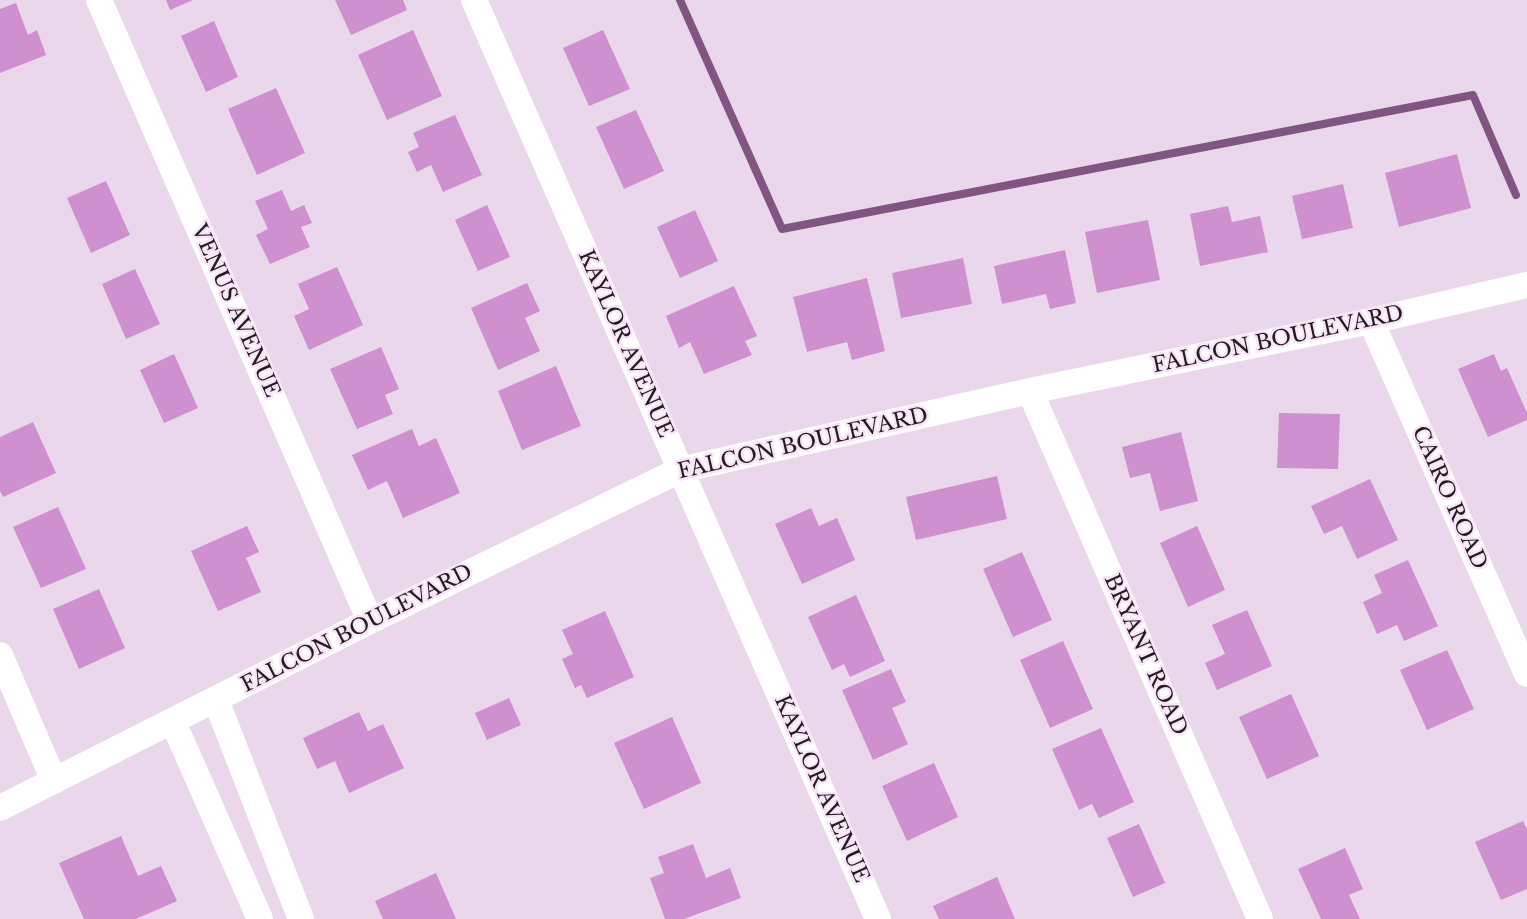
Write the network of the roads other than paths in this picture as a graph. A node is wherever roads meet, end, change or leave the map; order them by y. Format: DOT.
graph roads {
  1 [pos="99,0"];
  2 [pos="474,0"];
  3 [pos="1527,285"];
  4 [pos="1371,321"];
  5 [pos="1030,391"];
  6 [pos="680,470"];
  7 [pos="370,621"];
  8 [pos="0,655"];
  9 [pos="1527,674"];
  10 [pos="216,700"];
  11 [pos="173,722"];
  12 [pos="54,781"];
  13 [pos="0,808"];
  14 [pos="260,919"];
  15 [pos="301,919"];
  16 [pos="878,919"];
  17 [pos="1260,919"];
  1 -- 7 [label="street, VENUS AVENUE"];
  2 -- 6 [label="street, KAYLOR AVENUE"];
  3 -- 4 [label="street, FALCON BOULEVARD"];
  4 -- 5 [label="street, FALCON BOULEVARD"];
  4 -- 9 [label="street, CAIRO ROAD"];
  5 -- 6 [label="street, FALCON BOULEVARD"];
  5 -- 17 [label="street, BRYANT ROAD"];
  6 -- 7 [label="street, FALCON BOULEVARD"];
  6 -- 16 [label="street, KAYLOR AVENUE"];
  7 -- 10 [label="street, FALCON BOULEVARD"];
  8 -- 12 [label="street"];
  10 -- 11 [label="street, FALCON BOULEVARD"];
  10 -- 15 [label="street"];
  11 -- 12 [label="street, FALCON BOULEVARD"];
  11 -- 14 [label="street"];
  12 -- 13 [label="street, FALCON BOULEVARD"];
}
